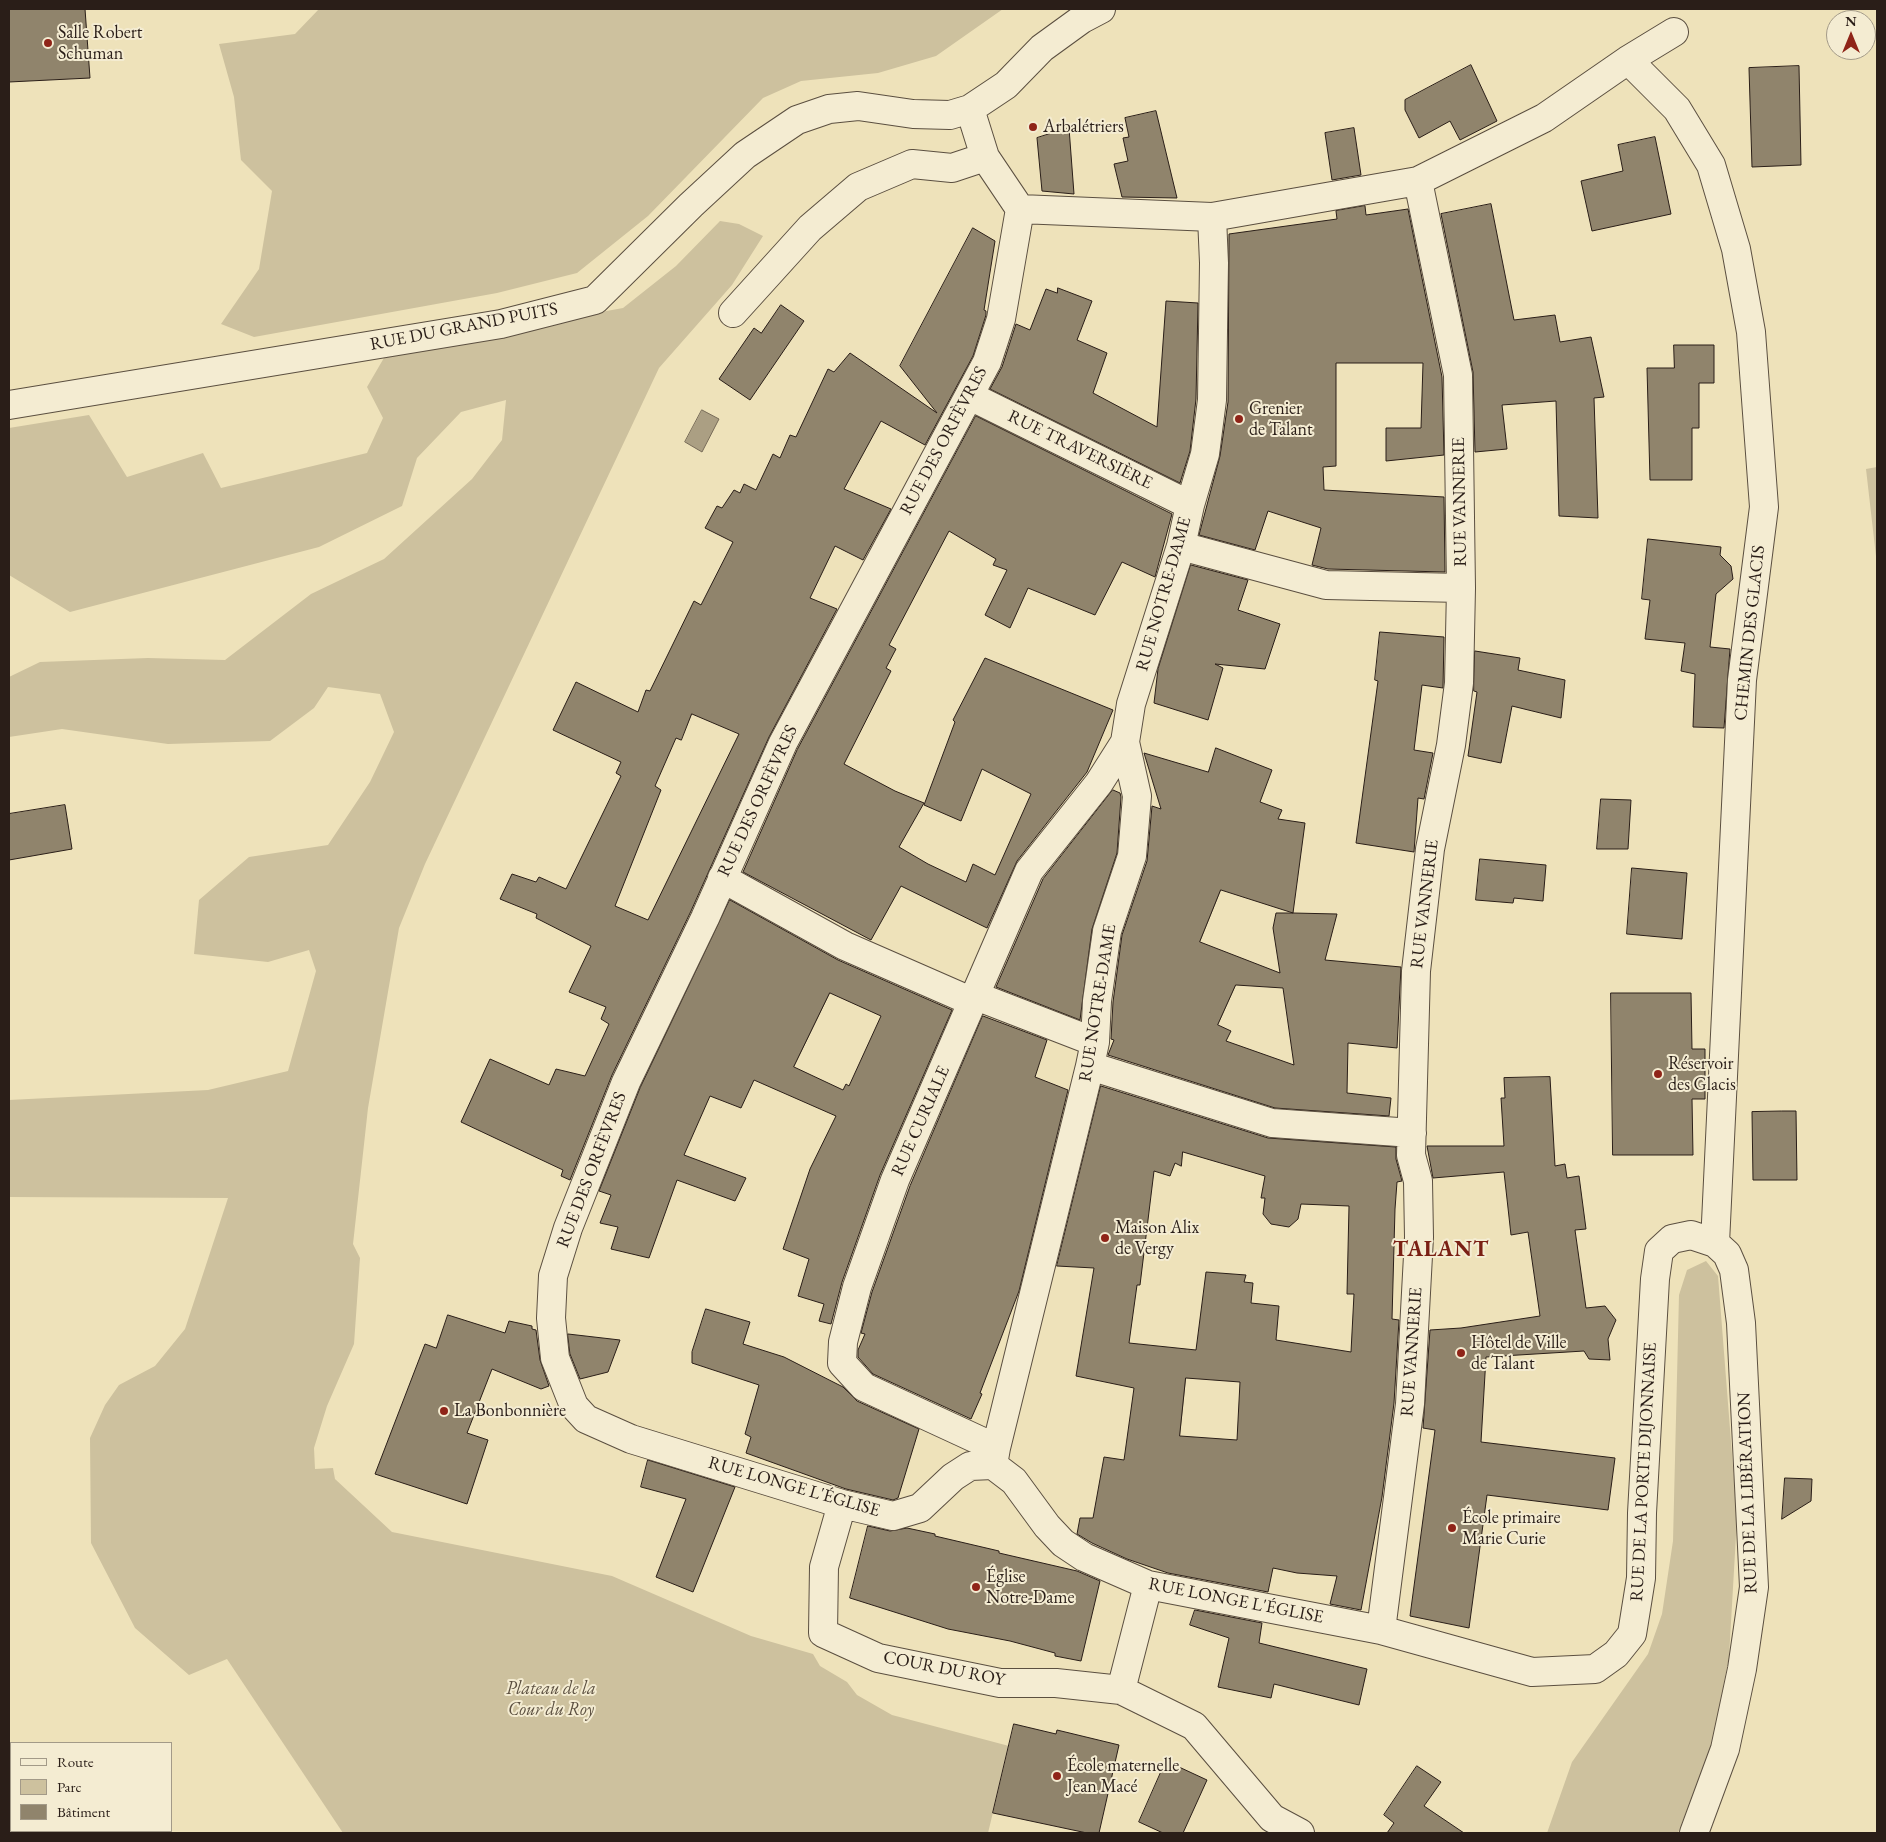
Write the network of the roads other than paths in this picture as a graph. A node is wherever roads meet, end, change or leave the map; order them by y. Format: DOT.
graph roads {
  1 [pos="1101,9"];
  2 [pos="1674,32"];
  3 [pos="1628,60"];
  4 [pos="970,109"];
  5 [pos="985,157"];
  6 [pos="1418,181"];
  7 [pos="1020,209"];
  8 [pos="1212,217"];
  9 [pos="733,314"];
  10 [pos="970,396"];
  11 [pos="9,404"];
  12 [pos="1190,505"];
  13 [pos="1181,546"];
  14 [pos="1461,588"];
  15 [pos="1124,742"];
  16 [pos="722,878"];
  17 [pos="974,999"];
  18 [pos="1093,1054"];
  19 [pos="1412,1133"];
  20 [pos="1715,1242"];
  21 [pos="574,1406"];
  22 [pos="995,1456"];
  23 [pos="842,1504"];
  24 [pos="1148,1585"];
  25 [pos="1381,1630"];
  26 [pos="1121,1690"];
  27 [pos="1300,1833"];
  28 [pos="1694,1833"];
  1 -- 4 [label="street, RUE DU GRAND PUITS"];
  2 -- 3 [label="street"];
  3 -- 6 [label="street"];
  3 -- 20 [label="street, CHEMIN DES GLACIS"];
  4 -- 5 [label="street"];
  4 -- 11 [label="street, RUE DU GRAND PUITS"];
  5 -- 7 [label="street"];
  5 -- 9 [label="street"];
  6 -- 8 [label="street"];
  6 -- 14 [label="street, RUE VANNERIE"];
  7 -- 8 [label="street"];
  7 -- 10 [label="street, RUE DES ORFÈVRES"];
  8 -- 12 [label="street, RUE NOTRE-DAME"];
  10 -- 12 [label="street, RUE TRAVERSIÈRE"];
  10 -- 16 [label="street, RUE DES ORFÈVRES"];
  12 -- 13 [label="street, RUE NOTRE-DAME"];
  13 -- 14 [label="street"];
  13 -- 15 [label="street, RUE NOTRE-DAME"];
  14 -- 19 [label="street, RUE VANNERIE"];
  15 -- 17 [label="street, RUE CURIALE"];
  15 -- 18 [label="street, RUE NOTRE-DAME"];
  16 -- 17 [label="street"];
  16 -- 21 [label="street, RUE DES ORFÈVRES"];
  17 -- 18 [label="street"];
  17 -- 22 [label="street, RUE CURIALE"];
  18 -- 19 [label="street"];
  18 -- 22 [label="street, RUE NOTRE-DAME"];
  19 -- 25 [label="street, RUE VANNERIE"];
  20 -- 25 [label="street, RUE DE LA PORTE DIJONNAISE"];
  20 -- 28 [label="street, RUE DE LA LIBÉRATION"];
  21 -- 23 [label="street, RUE LONGE L'ÉGLISE"];
  22 -- 23 [label="street, RUE LONGE L'ÉGLISE"];
  22 -- 24 [label="street, RUE LONGE L'ÉGLISE"];
  23 -- 26 [label="street, COUR DU ROY"];
  24 -- 25 [label="street, RUE LONGE L'ÉGLISE"];
  24 -- 26 [label="street"];
  26 -- 27 [label="street"];
}
